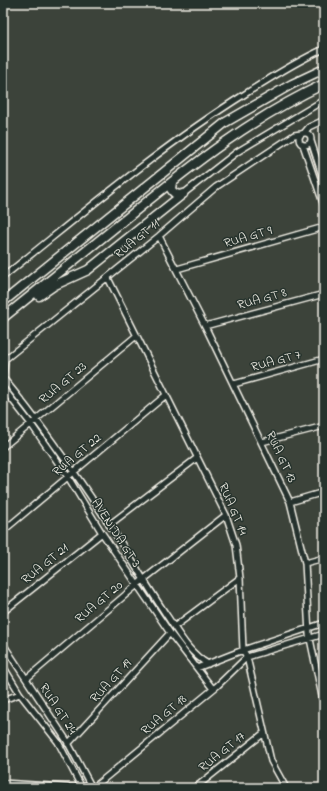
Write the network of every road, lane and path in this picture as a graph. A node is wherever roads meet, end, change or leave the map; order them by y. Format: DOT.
graph roads {
  1 [pos="324,49"];
  2 [pos="324,69"];
  3 [pos="324,84"];
  4 [pos="324,100"];
  5 [pos="324,120"];
  6 [pos="318,123"];
  7 [pos="302,133"];
  8 [pos="310,135"];
  9 [pos="286,140"];
  10 [pos="310,141"];
  11 [pos="301,143"];
  12 [pos="322,165"];
  13 [pos="324,181"];
  14 [pos="172,182"];
  15 [pos="183,194"];
  16 [pos="324,206"];
  17 [pos="324,227"];
  18 [pos="159,236"];
  19 [pos="177,269"];
  20 [pos="3,277"];
  21 [pos="108,278"];
  22 [pos="324,294"];
  23 [pos="3,302"];
  24 [pos="23,302"];
  25 [pos="3,318"];
  26 [pos="205,326"];
  27 [pos="136,336"];
  28 [pos="324,359"];
  29 [pos="4,361"];
  30 [pos="3,373"];
  31 [pos="3,380"];
  32 [pos="234,384"];
  33 [pos="3,388"];
  34 [pos="166,395"];
  35 [pos="36,419"];
  36 [pos="31,424"];
  37 [pos="324,426"];
  38 [pos="262,442"];
  39 [pos="3,447"];
  40 [pos="197,458"];
  41 [pos="73,472"];
  42 [pos="68,477"];
  43 [pos="324,492"];
  44 [pos="290,502"];
  45 [pos="226,515"];
  46 [pos="109,525"];
  47 [pos="3,531"];
  48 [pos="102,533"];
  49 [pos="324,558"];
  50 [pos="306,563"];
  51 [pos="240,578"];
  52 [pos="143,580"];
  53 [pos="136,585"];
  54 [pos="3,612"];
  55 [pos="324,623"];
  56 [pos="174,627"];
  57 [pos="308,628"];
  58 [pos="170,633"];
  59 [pos="324,634"];
  60 [pos="310,638"];
  61 [pos="3,644"];
  62 [pos="243,650"];
  63 [pos="247,657"];
  64 [pos="208,664"];
  65 [pos="3,666"];
  66 [pos="197,668"];
  67 [pos="26,679"];
  68 [pos="213,689"];
  69 [pos="20,694"];
  70 [pos="3,700"];
  71 [pos="324,703"];
  72 [pos="264,733"];
  73 [pos="68,744"];
  74 [pos="3,783"];
  75 [pos="81,788"];
  76 [pos="93,788"];
  77 [pos="195,788"];
  78 [pos="286,788"];
  1 -- 20 [label="street"];
  2 -- 23 [label="highway"];
  3 -- 14 [label="highway"];
  4 -- 15 [label="street"];
  5 -- 6 [label="street, RUA GT 11"];
  6 -- 7 [label="street, RUA GT 11"];
  6 -- 8 [label="street, RUA GT 11"];
  7 -- 8 [label="street"];
  7 -- 9 [label="street, RUA GT 11"];
  7 -- 11 [label="street"];
  8 -- 10 [label="street"];
  9 -- 11 [label="street"];
  9 -- 18 [label="street, RUA GT 11"];
  10 -- 11 [label="street"];
  10 -- 12 [label="street"];
  11 -- 16 [label="street"];
  12 -- 13 [label="street"];
  14 -- 15 [label="highway"];
  14 -- 24 [label="highway"];
  15 -- 24 [label="highway"];
  17 -- 19 [label="street, RUA GT 9"];
  18 -- 19 [label="street, RUA GT 13"];
  18 -- 21 [label="street, RUA GT 11"];
  19 -- 26 [label="street, RUA GT 13"];
  21 -- 27 [label="street, RUA GT 14"];
  21 -- 29 [label="street, RUA GT 11"];
  22 -- 26 [label="street, RUA GT 8"];
  24 -- 25 [label="highway"];
  26 -- 32 [label="street, RUA GT 13"];
  27 -- 34 [label="street, RUA GT 14"];
  27 -- 35 [label="street, RUA GT 23"];
  28 -- 32 [label="street, RUA GT 7"];
  29 -- 30 [label="street, RUA GT 11"];
  30 -- 31 [label="street, RUA GT 11"];
  31 -- 35 [label="street, AVENIDA GT 3"];
  32 -- 38 [label="street, RUA GT 13"];
  33 -- 36 [label="street, AVENIDA GT 3"];
  34 -- 40 [label="street, RUA GT 14"];
  34 -- 41 [label="street, RUA GT 22"];
  35 -- 36 [label="street, RUA GT 23"];
  35 -- 41 [label="street, AVENIDA GT 3"];
  36 -- 39 [label="street, RUA GT 23"];
  36 -- 42 [label="street, AVENIDA GT 3"];
  37 -- 38 [label="street"];
  38 -- 44 [label="street, RUA GT 13"];
  40 -- 45 [label="street, RUA GT 14"];
  40 -- 46 [label="street"];
  41 -- 42 [label="street, RUA GT 22"];
  41 -- 46 [label="street, AVENIDA GT 3"];
  42 -- 47 [label="street, RUA GT 22"];
  42 -- 48 [label="street, AVENIDA GT 3"];
  43 -- 44 [label="street"];
  44 -- 50 [label="street, RUA GT 13"];
  45 -- 51 [label="street, RUA GT 14"];
  45 -- 52 [label="street, RUA GT 20"];
  46 -- 52 [label="street, AVENIDA GT 3"];
  48 -- 53 [label="street, AVENIDA GT 3"];
  48 -- 54 [label="street, RUA GT 21"];
  49 -- 50 [label="street"];
  50 -- 57 [label="street, RUA GT 13"];
  51 -- 56 [label="street"];
  51 -- 62 [label="street, RUA GT 14"];
  52 -- 53 [label="street, RUA GT 20"];
  52 -- 56 [label="street, AVENIDA GT 3"];
  53 -- 58 [label="street, AVENIDA GT 3"];
  53 -- 67 [label="street, RUA GT 20"];
  55 -- 57 [label="street"];
  56 -- 64 [label="street, AVENIDA GT 3"];
  57 -- 60 [label="street, RUA GT 13"];
  57 -- 62 [label="street"];
  58 -- 66 [label="street, AVENIDA GT 3"];
  58 -- 73 [label="street, RUA GT 19"];
  59 -- 60 [label="street"];
  60 -- 63 [label="street"];
  60 -- 71 [label="street, RUA GT 13"];
  61 -- 67 [label="street, RUA GT 24"];
  62 -- 63 [label="street, RUA GT 14"];
  62 -- 64 [label="street"];
  63 -- 68 [label="street, RUA GT 18"];
  63 -- 72 [label="street, RUA GT 14"];
  64 -- 66 [label="street"];
  65 -- 69 [label="street"];
  66 -- 68 [label="street, AVENIDA GT 3"];
  67 -- 73 [label="street, RUA GT 24"];
  68 -- 76 [label="street, RUA GT 18"];
  69 -- 70 [label="street"];
  69 -- 75 [label="street"];
  72 -- 77 [label="street, RUA GT 17"];
  72 -- 78 [label="street, RUA GT 14"];
  73 -- 76 [label="street, RUA GT 24"];
  74 -- 75 [label="street"];
}
